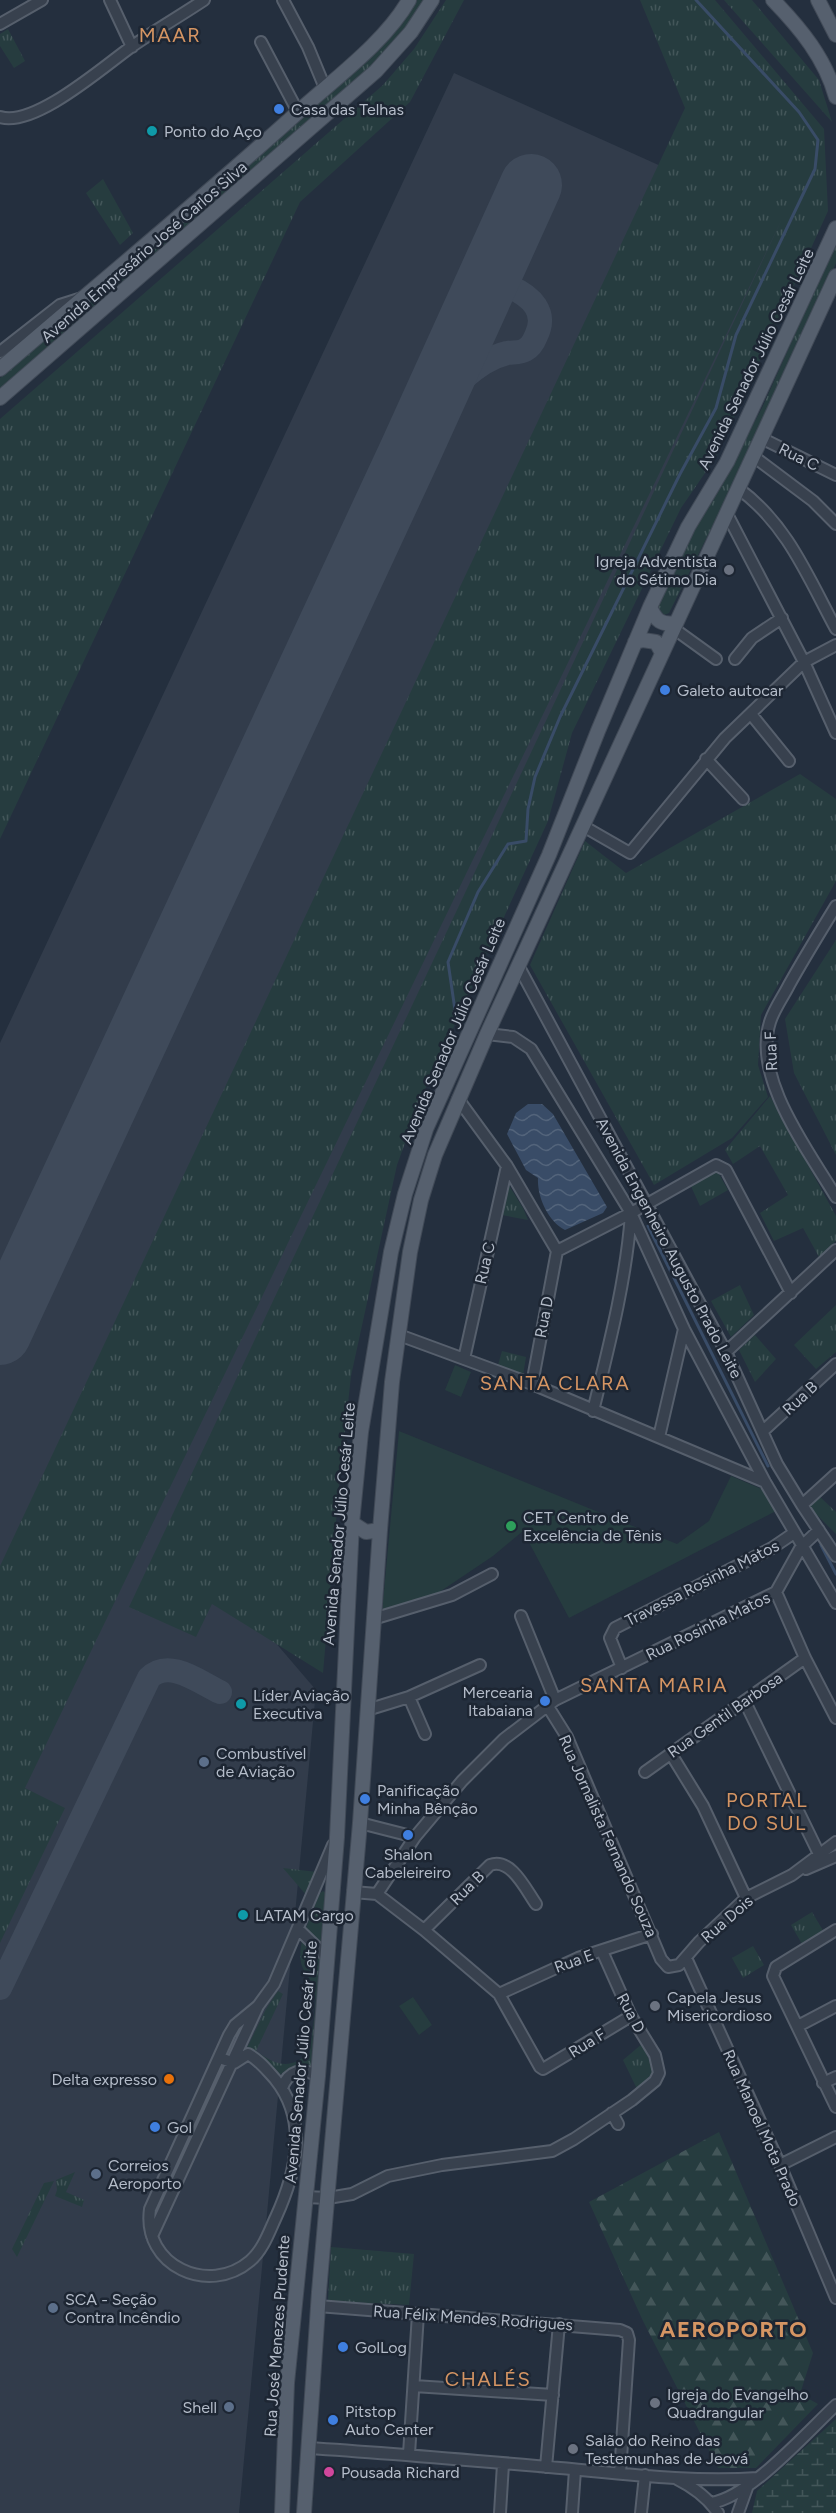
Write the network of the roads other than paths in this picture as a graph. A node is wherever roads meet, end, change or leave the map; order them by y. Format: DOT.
graph roads {
  1 [pos="42,0"];
  2 [pos="110,0"];
  3 [pos="204,0"];
  4 [pos="283,0"];
  5 [pos="409,0"];
  6 [pos="432,0"];
  7 [pos="773,0"];
  8 [pos="818,0"];
  9 [pos="0,24"];
  10 [pos="836,35"];
  11 [pos="261,42"];
  12 [pos="132,47"];
  13 [pos="325,88"];
  14 [pos="836,97"];
  15 [pos="298,112"];
  16 [pos="0,117"];
  17 [pos="836,228"];
  18 [pos="836,276"];
  19 [pos="82,298"];
  20 [pos="0,352"];
  21 [pos="0,369"];
  22 [pos="0,398"];
  23 [pos="761,438"];
  24 [pos="753,456"];
  25 [pos="836,475"];
  26 [pos="739,489"];
  27 [pos="727,514"];
  28 [pos="836,524"];
  29 [pos="651,607"];
  30 [pos="782,618"];
  31 [pos="674,625"];
  32 [pos="836,629"];
  33 [pos="635,642"];
  34 [pos="836,645"];
  35 [pos="662,653"];
  36 [pos="716,659"];
  37 [pos="735,659"];
  38 [pos="804,662"];
  39 [pos="751,714"];
  40 [pos="836,733"];
  41 [pos="706,759"];
  42 [pos="789,761"];
  43 [pos="743,799"];
  44 [pos="583,826"];
  45 [pos="836,906"];
  46 [pos="519,967"];
  47 [pos="487,1034"];
  48 [pos="458,1099"];
  49 [pos="507,1166"];
  50 [pos="836,1197"];
  51 [pos="647,1203"];
  52 [pos="631,1213"];
  53 [pos="836,1250"];
  54 [pos="557,1251"];
  55 [pos="791,1293"];
  56 [pos="684,1329"];
  57 [pos="399,1335"];
  58 [pos="726,1352"];
  59 [pos="464,1359"];
  60 [pos="836,1364"];
  61 [pos="532,1384"];
  62 [pos="593,1411"];
  63 [pos="763,1431"];
  64 [pos="659,1437"];
  65 [pos="836,1473"];
  66 [pos="765,1482"];
  67 [pos="802,1505"];
  68 [pos="352,1523"];
  69 [pos="380,1530"];
  70 [pos="819,1530"];
  71 [pos="794,1533"];
  72 [pos="801,1546"];
  73 [pos="351,1556"];
  74 [pos="836,1556"];
  75 [pos="378,1563"];
  76 [pos="492,1574"];
  77 [pos="777,1592"];
  78 [pos="836,1603"];
  79 [pos="521,1616"];
  80 [pos="374,1619"];
  81 [pos="805,1659"];
  82 [pos="480,1665"];
  83 [pos="622,1668"];
  84 [pos="409,1697"];
  85 [pos="551,1702"];
  86 [pos="745,1702"];
  87 [pos="367,1710"];
  88 [pos="836,1718"];
  89 [pos="425,1734"];
  90 [pos="671,1754"];
  91 [pos="645,1772"];
  92 [pos="360,1823"];
  93 [pos="337,1837"];
  94 [pos="415,1837"];
  95 [pos="836,1842"];
  96 [pos="819,1854"];
  97 [pos="836,1856"];
  98 [pos="792,1875"];
  99 [pos="353,1892"];
  100 [pos="377,1894"];
  101 [pos="746,1898"];
  102 [pos="536,1904"];
  103 [pos="298,1929"];
  104 [pos="424,1930"];
  105 [pos="835,1932"];
  106 [pos="652,1934"];
  107 [pos="602,1951"];
  108 [pos="327,1957"];
  109 [pos="686,1958"];
  110 [pos="668,1967"];
  111 [pos="499,1995"];
  112 [pos="258,2006"];
  113 [pos="836,2006"];
  114 [pos="631,2016"];
  115 [pos="798,2026"];
  116 [pos="220,2058"];
  117 [pos="234,2063"];
  118 [pos="318,2076"];
  119 [pos="836,2077"];
  120 [pos="823,2083"];
  121 [pos="282,2088"];
  122 [pos="836,2107"];
  123 [pos="612,2113"];
  124 [pos="618,2124"];
  125 [pos="836,2137"];
  126 [pos="780,2165"];
  127 [pos="304,2197"];
  128 [pos="328,2198"];
  129 [pos="152,2236"];
  130 [pos="296,2283"];
  131 [pos="836,2298"];
  132 [pos="319,2299"];
  133 [pos="418,2314"];
  134 [pos="559,2324"];
  135 [pos="414,2386"];
  136 [pos="553,2395"];
  137 [pos="836,2405"];
  138 [pos="308,2448"];
  139 [pos="409,2454"];
  140 [pos="503,2464"];
  141 [pos="546,2467"];
  142 [pos="575,2470"];
  143 [pos="620,2473"];
  144 [pos="645,2475"];
  145 [pos="674,2477"];
  146 [pos="758,2478"];
  147 [pos="747,2488"];
  148 [pos="711,2503"];
  149 [pos="282,2513"];
  150 [pos="304,2513"];
  151 [pos="500,2513"];
  152 [pos="572,2513"];
  153 [pos="641,2513"];
  154 [pos="718,2513"];
  155 [pos="738,2513"];
  1 -- 9 [label="street"];
  2 -- 12 [label="street"];
  3 -- 12 [label="street"];
  4 -- 13 [label="street"];
  5 -- 13 [label="main road, Avenida Empresário José Carlos Silva"];
  6 -- 22 [label="main road, Avenida Empresário José Carlos Silva"];
  7 -- 14 [label="main road"];
  8 -- 10 [label="main road"];
  11 -- 15 [label="street"];
  12 -- 16 [label="street"];
  13 -- 15 [label="main road, Avenida Empresário José Carlos Silva"];
  15 -- 19 [label="main road, Avenida Empresário José Carlos Silva"];
  17 -- 29 [label="main road, Avenida Senador Júlio Cesár Leite"];
  18 -- 23 [label="main road, Avenida Senador Júlio Cesár Leite"];
  19 -- 20 [label="street"];
  19 -- 21 [label="main road, Avenida Empresário José Carlos Silva"];
  23 -- 24 [label="main road, Avenida Senador Júlio Cesár Leite"];
  23 -- 25 [label="street, Rua C"];
  24 -- 26 [label="main road, Avenida Senador Júlio Cesár Leite"];
  24 -- 28 [label="street"];
  26 -- 27 [label="main road, Avenida Senador Júlio Cesár Leite"];
  26 -- 32 [label="street"];
  27 -- 30 [label="street"];
  27 -- 31 [label="main road, Avenida Senador Júlio Cesár Leite"];
  29 -- 31 [label="main road"];
  29 -- 33 [label="main road, Avenida Senador Júlio Cesár Leite"];
  30 -- 37 [label="street"];
  30 -- 38 [label="street"];
  31 -- 35 [label="main road, Avenida Senador Júlio Cesár Leite"];
  31 -- 36 [label="street"];
  33 -- 35 [label="main road"];
  33 -- 68 [label="main road, Avenida Senador Júlio Cesár Leite"];
  34 -- 38 [label="street"];
  35 -- 44 [label="main road, Avenida Senador Júlio Cesár Leite"];
  38 -- 39 [label="street"];
  38 -- 40 [label="street"];
  39 -- 41 [label="street"];
  39 -- 42 [label="street"];
  41 -- 43 [label="street"];
  41 -- 44 [label="street"];
  44 -- 46 [label="main road, Avenida Senador Júlio Cesár Leite"];
  45 -- 50 [label="street, Rua F"];
  46 -- 47 [label="main road, Avenida Senador Júlio Cesár Leite"];
  46 -- 51 [label="street, Avenida Engenheiro Augusto Prado Leite"];
  47 -- 48 [label="main road, Avenida Senador Júlio Cesár Leite"];
  47 -- 52 [label="street, Avenida Engenheiro Augusto Prado Leite"];
  48 -- 49 [label="street"];
  48 -- 57 [label="main road, Avenida Senador Júlio Cesár Leite"];
  49 -- 54 [label="street"];
  49 -- 59 [label="street, Rua C"];
  51 -- 52 [label="street"];
  51 -- 55 [label="street"];
  51 -- 58 [label="street, Avenida Engenheiro Augusto Prado Leite"];
  52 -- 54 [label="street"];
  52 -- 56 [label="street, Avenida Engenheiro Augusto Prado Leite"];
  52 -- 62 [label="street"];
  53 -- 55 [label="street"];
  54 -- 61 [label="street, Rua D"];
  55 -- 58 [label="street"];
  56 -- 64 [label="street"];
  56 -- 66 [label="street, Avenida Engenheiro Augusto Prado Leite"];
  57 -- 59 [label="street"];
  57 -- 69 [label="main road, Avenida Senador Júlio Cesár Leite"];
  58 -- 63 [label="street, Avenida Engenheiro Augusto Prado Leite"];
  59 -- 61 [label="street"];
  60 -- 63 [label="street, Rua B"];
  61 -- 62 [label="street"];
  62 -- 64 [label="street"];
  63 -- 67 [label="street, Avenida Engenheiro Augusto Prado Leite"];
  64 -- 66 [label="street"];
  65 -- 67 [label="street"];
  66 -- 71 [label="street, Avenida Engenheiro Augusto Prado Leite"];
  67 -- 70 [label="street, Avenida Engenheiro Augusto Prado Leite"];
  68 -- 69 [label="main road"];
  68 -- 73 [label="main road, Avenida Senador Júlio Cesár Leite"];
  69 -- 75 [label="main road, Avenida Senador Júlio Cesár Leite"];
  70 -- 72 [label="street"];
  70 -- 74 [label="street, Avenida Engenheiro Augusto Prado Leite"];
  71 -- 72 [label="street, Avenida Engenheiro Augusto Prado Leite"];
  71 -- 83 [label="street, Travessa Rosinha Matos"];
  72 -- 77 [label="street"];
  72 -- 78 [label="street, Avenida Engenheiro Augusto Prado Leite"];
  73 -- 75 [label="main road"];
  73 -- 93 [label="main road, Avenida Senador Júlio Cesár Leite"];
  75 -- 80 [label="main road, Avenida Senador Júlio Cesár Leite"];
  76 -- 80 [label="street"];
  77 -- 81 [label="street"];
  77 -- 83 [label="street, Rua Rosinha Matos"];
  79 -- 85 [label="street, Rua Jornalista Fernando Souza"];
  80 -- 87 [label="main road, Avenida Senador Júlio Cesár Leite"];
  81 -- 86 [label="street, Rua Gentil Barbosa"];
  81 -- 88 [label="street"];
  82 -- 84 [label="street"];
  83 -- 85 [label="street, Rua Rosinha Matos"];
  84 -- 87 [label="street"];
  84 -- 89 [label="street"];
  85 -- 94 [label="street, Rua Rosinha Matos"];
  85 -- 106 [label="street, Rua Jornalista Fernando Souza"];
  86 -- 90 [label="street, Rua Gentil Barbosa"];
  86 -- 96 [label="street"];
  87 -- 92 [label="main road, Avenida Senador Júlio Cesár Leite"];
  90 -- 91 [label="street, Rua Gentil Barbosa"];
  90 -- 101 [label="street"];
  92 -- 94 [label="street"];
  92 -- 99 [label="main road, Avenida Senador Júlio Cesár Leite"];
  93 -- 103 [label="street"];
  93 -- 108 [label="main road, Avenida Senador Júlio Cesár Leite"];
  94 -- 100 [label="street, Rua Rosinha Matos"];
  95 -- 96 [label="street, Rua Dois"];
  96 -- 98 [label="street, Rua Dois"];
  97 -- 98 [label="street, Rua Dois"];
  98 -- 101 [label="street, Rua Dois"];
  99 -- 100 [label="street"];
  99 -- 128 [label="main road, Avenida Senador Júlio Cesár Leite"];
  100 -- 104 [label="street"];
  101 -- 109 [label="street, Rua Dois"];
  102 -- 104 [label="street, Rua B"];
  103 -- 108 [label="street"];
  103 -- 112 [label="street"];
  104 -- 111 [label="street"];
  105 -- 115 [label="street"];
  106 -- 107 [label="street, Rua E"];
  106 -- 110 [label="street, Rua Jornalista Fernando Souza"];
  107 -- 111 [label="street, Rua E"];
  107 -- 114 [label="street, Rua D"];
  108 -- 118 [label="main road, Avenida Senador Júlio Cesár Leite"];
  109 -- 110 [label="street, Rua Dois"];
  109 -- 126 [label="street, Rua Manoel Mota Prado"];
  111 -- 114 [label="street, Rua F"];
  112 -- 116 [label="street"];
  112 -- 117 [label="street"];
  113 -- 115 [label="street"];
  114 -- 123 [label="street, Rua D"];
  115 -- 120 [label="street"];
  116 -- 117 [label="street"];
  116 -- 129 [label="street"];
  117 -- 121 [label="street"];
  117 -- 129 [label="street"];
  118 -- 121 [label="street"];
  118 -- 127 [label="main road, Avenida Senador Júlio Cesár Leite"];
  119 -- 120 [label="street"];
  120 -- 122 [label="street"];
  121 -- 129 [label="street"];
  123 -- 124 [label="street"];
  123 -- 128 [label="street"];
  125 -- 126 [label="street"];
  126 -- 131 [label="street, Rua Manoel Mota Prado"];
  127 -- 128 [label="street"];
  127 -- 130 [label="main road, Rua José Menezes Prudente"];
  128 -- 132 [label="main road"];
  130 -- 132 [label="main road"];
  130 -- 149 [label="main road, Rua José Menezes Prudente"];
  132 -- 133 [label="street, Rua Félix Mendes Rodrigues"];
  132 -- 138 [label="main road"];
  133 -- 134 [label="street, Rua Félix Mendes Rodrigues"];
  133 -- 135 [label="street"];
  134 -- 136 [label="street"];
  134 -- 143 [label="street, Rua Félix Mendes Rodrigues"];
  135 -- 136 [label="street"];
  135 -- 139 [label="street"];
  136 -- 141 [label="street"];
  137 -- 146 [label="street"];
  138 -- 139 [label="street"];
  138 -- 150 [label="main road"];
  139 -- 140 [label="street"];
  140 -- 141 [label="street"];
  140 -- 151 [label="street"];
  141 -- 142 [label="street"];
  142 -- 143 [label="street"];
  142 -- 152 [label="street"];
  143 -- 144 [label="street"];
  144 -- 145 [label="street"];
  144 -- 153 [label="street"];
  145 -- 146 [label="street"];
  145 -- 148 [label="street"];
  146 -- 147 [label="street"];
  147 -- 148 [label="street"];
  147 -- 155 [label="street"];
  148 -- 154 [label="street"];
}
